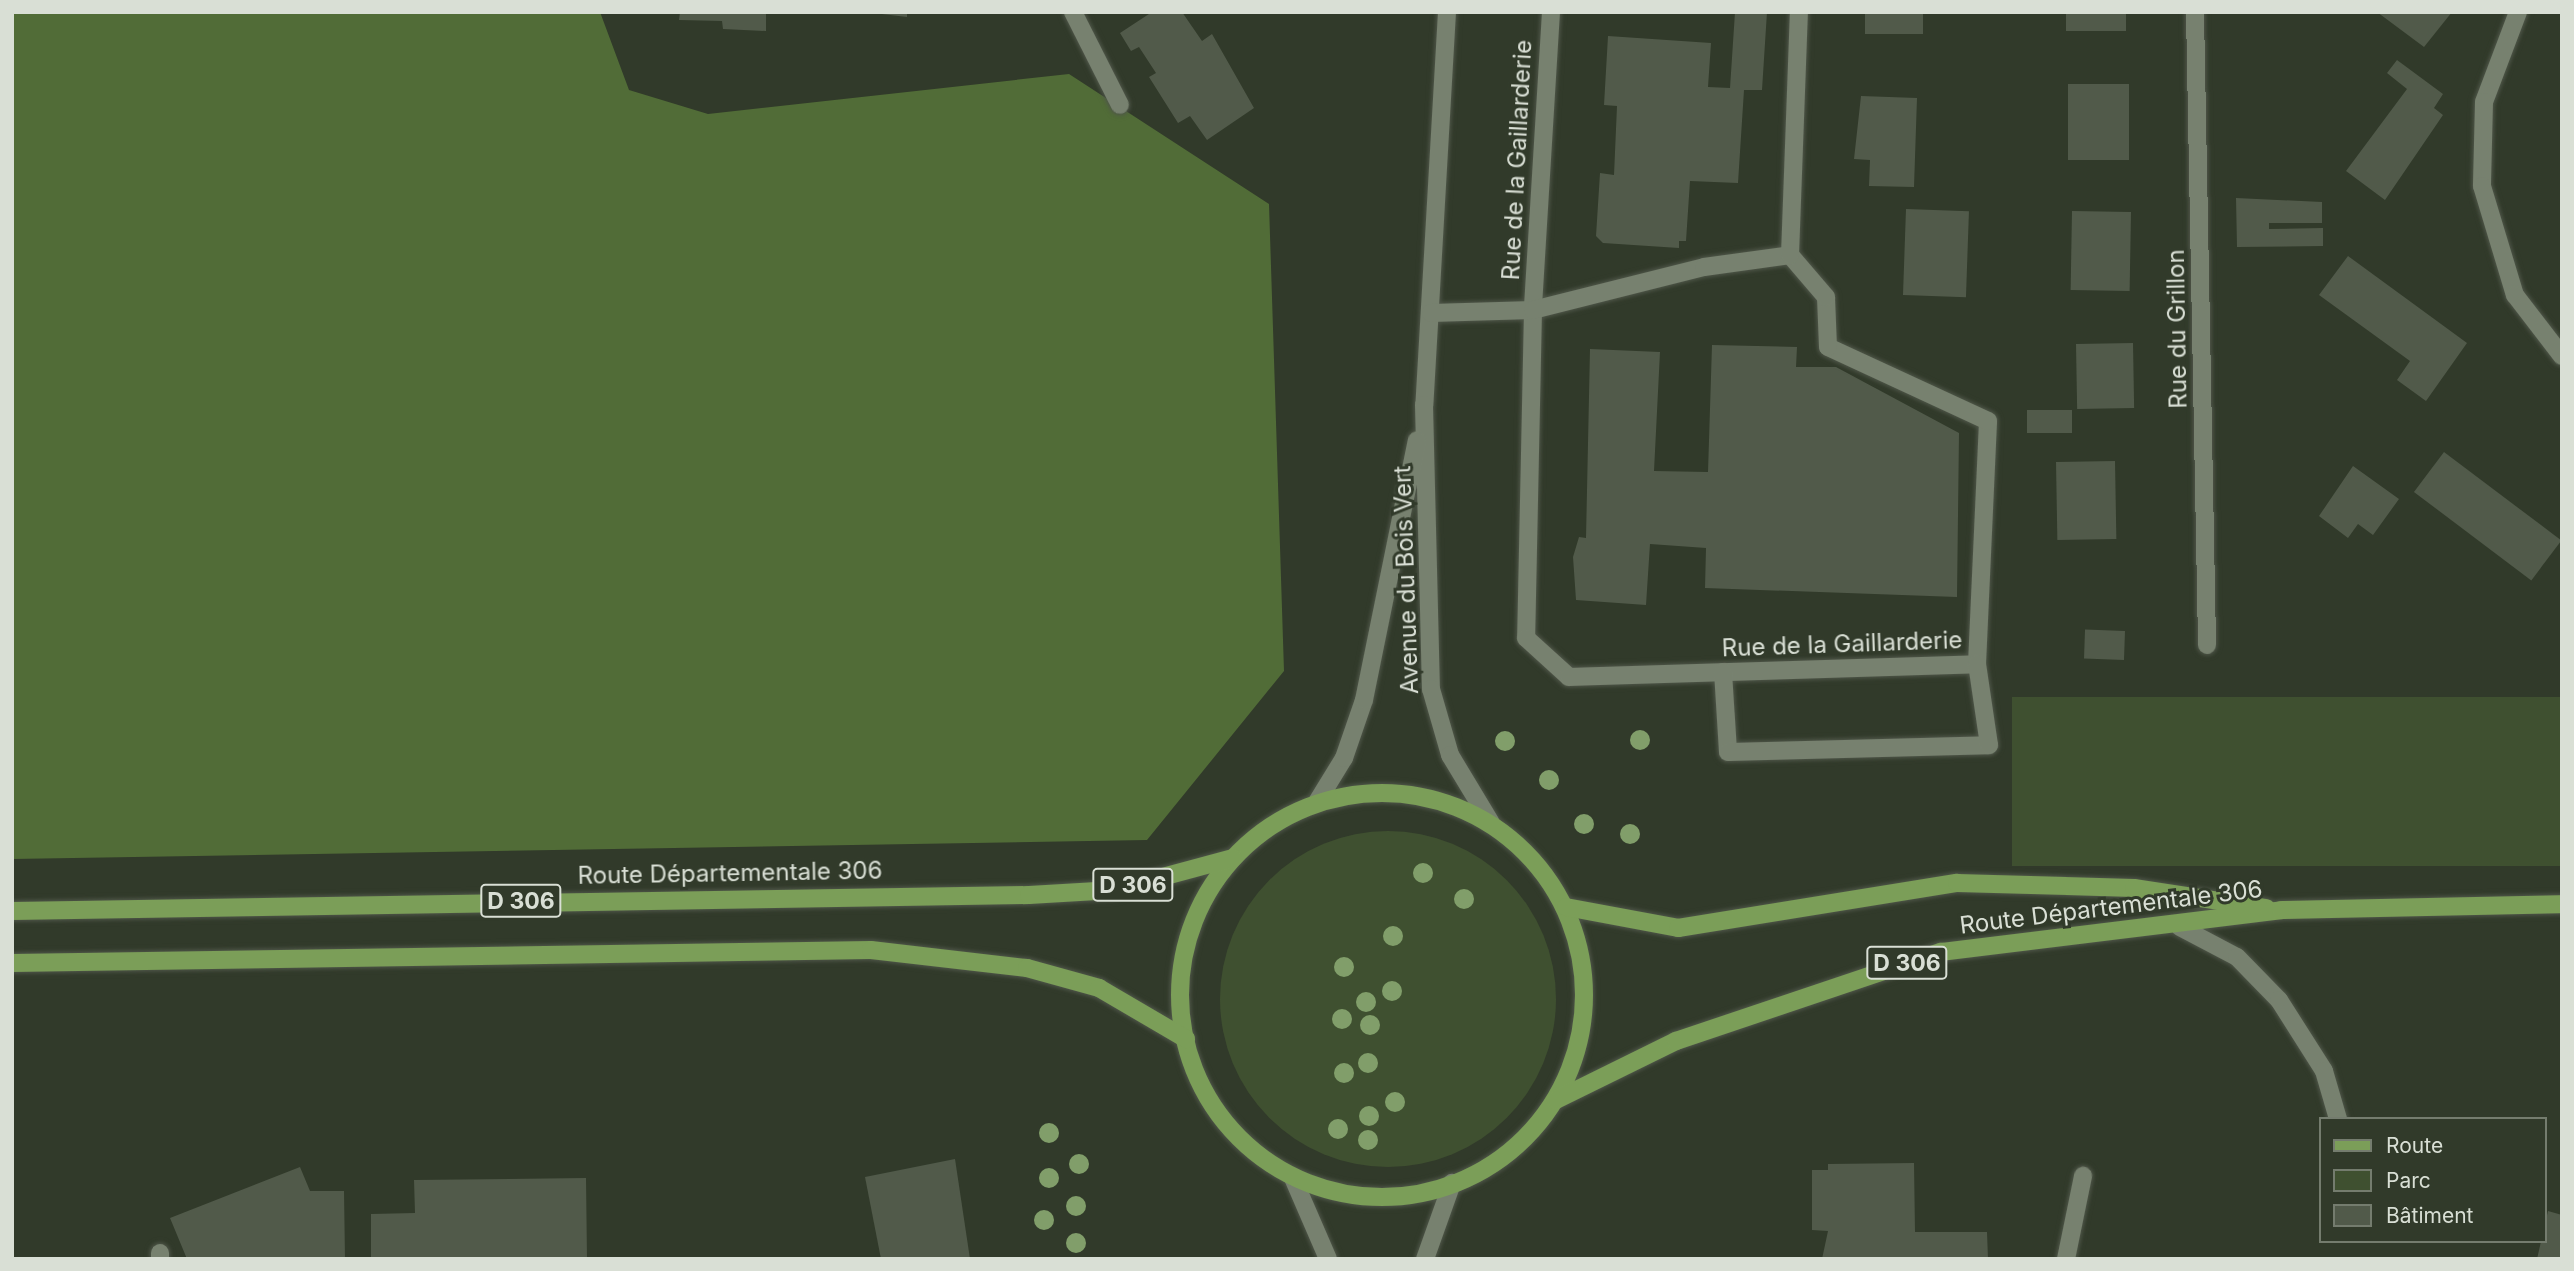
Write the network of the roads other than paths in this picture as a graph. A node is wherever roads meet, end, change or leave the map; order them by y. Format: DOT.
graph roads {
  1 [pos="1073,12"];
  2 [pos="1447,12"];
  3 [pos="1551,12"];
  4 [pos="1799,12"];
  5 [pos="2195,12"];
  6 [pos="2518,12"];
  7 [pos="1120,106"];
  8 [pos="1790,255"];
  9 [pos="1533,310"];
  10 [pos="1431,313"];
  11 [pos="2562,356"];
  12 [pos="1424,405"];
  13 [pos="2207,645"];
  14 [pos="1977,664"];
  15 [pos="1724,672"];
  16 [pos="1317,802"];
  17 [pos="1491,823"];
  18 [pos="1233,858"];
  19 [pos="2562,904"];
  20 [pos="1566,907"];
  21 [pos="12,911"];
  22 [pos="2281,911"];
  23 [pos="2180,927"];
  24 [pos="12,963"];
  25 [pos="1186,1040"];
  26 [pos="1556,1100"];
  27 [pos="2337,1117"];
  28 [pos="2083,1176"];
  29 [pos="1293,1178"];
  30 [pos="1452,1184"];
  31 [pos="1328,1259"];
  32 [pos="1425,1259"];
  33 [pos="2066,1259"];
  1 -- 7 [label="street"];
  2 -- 10 [label="street, Avenue du Bois Vert"];
  3 -- 9 [label="street, Rue de la Gaillarderie"];
  4 -- 8 [label="street"];
  5 -- 13 [label="street, Rue du Grillon"];
  6 -- 11 [label="street"];
  8 -- 9 [label="street, Rue de la Gaillarderie"];
  8 -- 14 [label="street, Rue de la Gaillarderie"];
  9 -- 10 [label="street, Rue de la Gaillarderie"];
  9 -- 15 [label="street, Rue de la Gaillarderie"];
  10 -- 12 [label="street, Avenue du Bois Vert"];
  12 -- 16 [label="street, Avenue du Bois Vert"];
  12 -- 17 [label="street, Avenue du Bois Vert"];
  14 -- 15 [label="street, Rue de la Gaillarderie"];
  14 -- 15 [label="street"];
  16 -- 17 [label="main road"];
  16 -- 18 [label="main road"];
  17 -- 20 [label="main road"];
  18 -- 21 [label="main road, Route Départementale 306 / D 306"];
  18 -- 25 [label="main road"];
  19 -- 22 [label="main road, Route Départementale 306 / D 306"];
  20 -- 22 [label="main road, Route Départementale 306 / D 306"];
  20 -- 26 [label="main road"];
  22 -- 23 [label="main road, Route Départementale 306 / D 306"];
  23 -- 26 [label="main road, Route Départementale 306 / D 306"];
  23 -- 27 [label="street"];
  24 -- 25 [label="main road, D 306"];
  25 -- 29 [label="main road"];
  26 -- 30 [label="main road"];
  28 -- 33 [label="street"];
  29 -- 30 [label="main road"];
  29 -- 31 [label="street"];
  30 -- 32 [label="street"];
}
